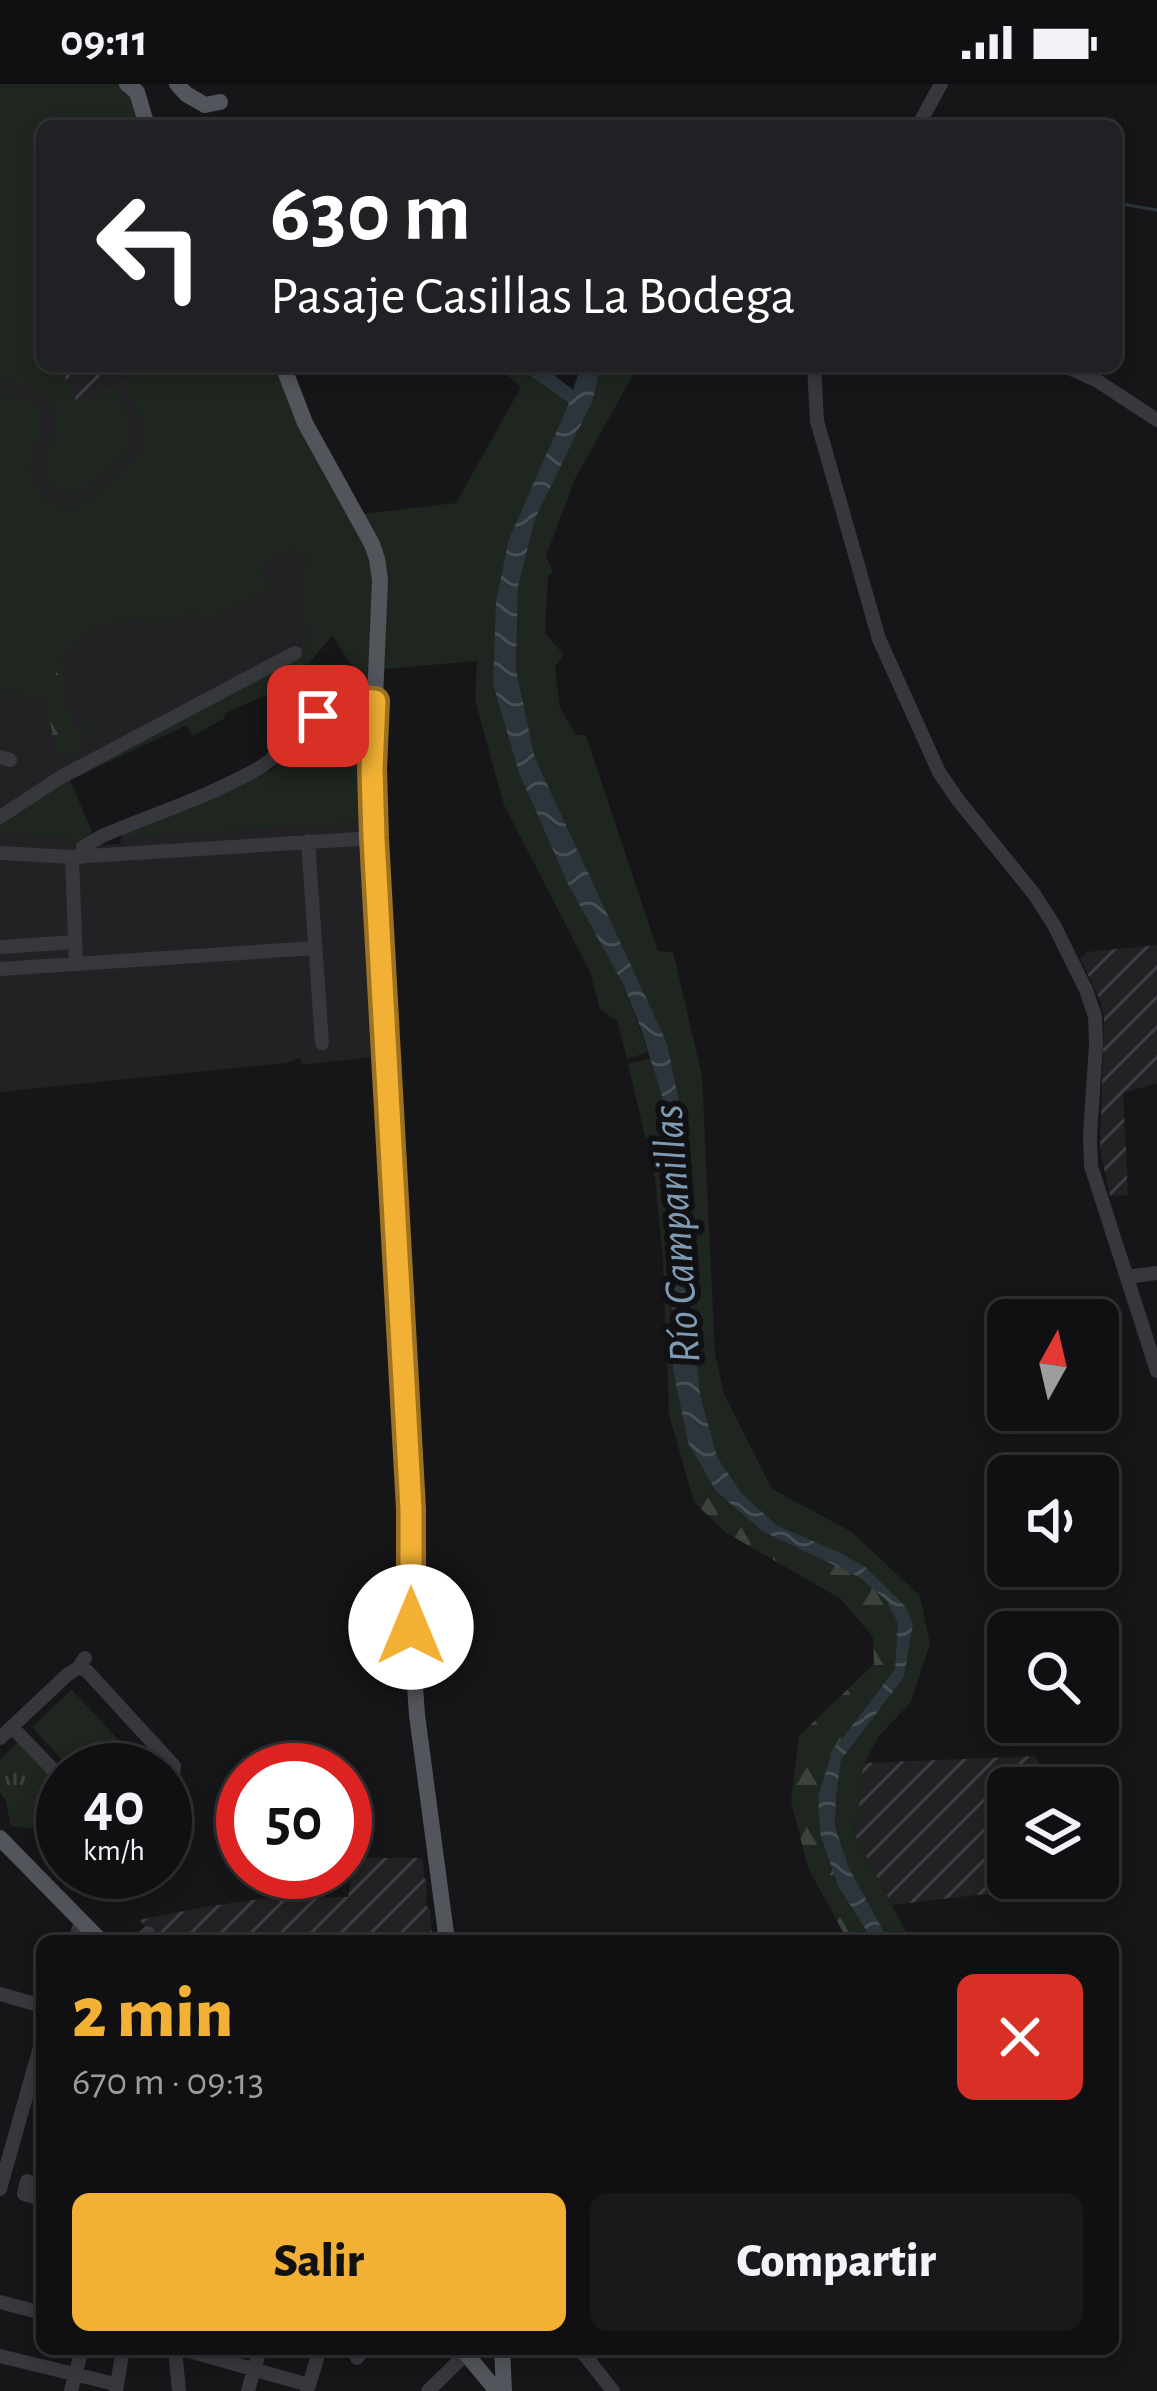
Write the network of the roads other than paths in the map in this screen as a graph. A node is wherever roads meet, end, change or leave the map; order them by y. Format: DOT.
graph roads {
  1 [pos="127,84"];
  2 [pos="177,84"];
  3 [pos="941,84"];
  4 [pos="221,93"];
  5 [pos="145,120"];
  6 [pos="921,120"];
  7 [pos="285,372"];
  8 [pos="814,372"];
  9 [pos="1078,372"];
  10 [pos="1157,420"];
  11 [pos="295,653"];
  12 [pos="375,701"];
  13 [pos="0,818"];
  14 [pos="374,838"];
  15 [pos="308,841"];
  16 [pos="0,853"];
  17 [pos="78,857"];
  18 [pos="74,942"];
  19 [pos="0,947"];
  20 [pos="315,948"];
  21 [pos="76,964"];
  22 [pos="0,969"];
  23 [pos="322,1043"];
  24 [pos="1157,1273"];
  25 [pos="1127,1277"];
  26 [pos="1157,1371"];
  27 [pos="12,1726"];
  28 [pos="0,1738"];
  29 [pos="153,1743"];
  30 [pos="36,1751"];
  31 [pos="0,1838"];
  32 [pos="81,1921"];
  33 [pos="77,1935"];
  34 [pos="95,1935"];
  35 [pos="446,1935"];
  36 [pos="0,1994"];
  37 [pos="36,2004"];
  38 [pos="36,2060"];
  39 [pos="0,2114"];
  40 [pos="18,2120"];
  41 [pos="0,2189"];
  42 [pos="0,2302"];
  43 [pos="36,2311"];
  44 [pos="81,2355"];
  45 [pos="123,2355"];
  46 [pos="178,2355"];
  47 [pos="201,2355"];
  48 [pos="258,2355"];
  49 [pos="460,2355"];
  50 [pos="468,2355"];
  51 [pos="502,2355"];
  52 [pos="585,2355"];
  53 [pos="0,2356"];
  54 [pos="316,2359"];
  55 [pos="254,2369"];
  56 [pos="76,2374"];
  57 [pos="116,2388"];
  58 [pos="308,2388"];
  59 [pos="71,2391"];
  60 [pos="179,2391"];
  61 [pos="248,2391"];
  62 [pos="428,2391"];
  63 [pos="501,2391"];
  64 [pos="613,2391"];
  1 -- 5 [label="main road"];
  2 -- 4 [label="main road"];
  3 -- 6 [label="street"];
  7 -- 12 [label="main road"];
  8 -- 25 [label="street"];
  9 -- 10 [label="street"];
  11 -- 13 [label="street"];
  12 -- 14 [label="main road"];
  12 -- 17 [label="street"];
  14 -- 15 [label="street"];
  14 -- 35 [label="main road"];
  15 -- 17 [label="street"];
  15 -- 20 [label="street"];
  16 -- 17 [label="street"];
  17 -- 18 [label="street"];
  18 -- 19 [label="street"];
  18 -- 21 [label="street"];
  20 -- 21 [label="street"];
  20 -- 23 [label="street"];
  21 -- 22 [label="street"];
  24 -- 25 [label="street"];
  25 -- 26 [label="street"];
  27 -- 28 [label="street"];
  27 -- 29 [label="street"];
  27 -- 30 [label="street"];
  31 -- 32 [label="main road"];
  32 -- 33 [label="street"];
  32 -- 34 [label="main road"];
  36 -- 37 [label="street"];
  38 -- 40 [label="street"];
  39 -- 40 [label="street"];
  40 -- 41 [label="street"];
  42 -- 43 [label="street"];
  44 -- 56 [label="street"];
  45 -- 57 [label="street"];
  46 -- 60 [label="street"];
  47 -- 55 [label="street"];
  48 -- 55 [label="street"];
  49 -- 62 [label="street"];
  50 -- 63 [label="main road"];
  51 -- 63 [label="main road"];
  52 -- 64 [label="street"];
  53 -- 56 [label="street"];
  54 -- 58 [label="street"];
  55 -- 58 [label="street"];
  55 -- 61 [label="street"];
  56 -- 57 [label="street"];
  56 -- 59 [label="street"];
}
